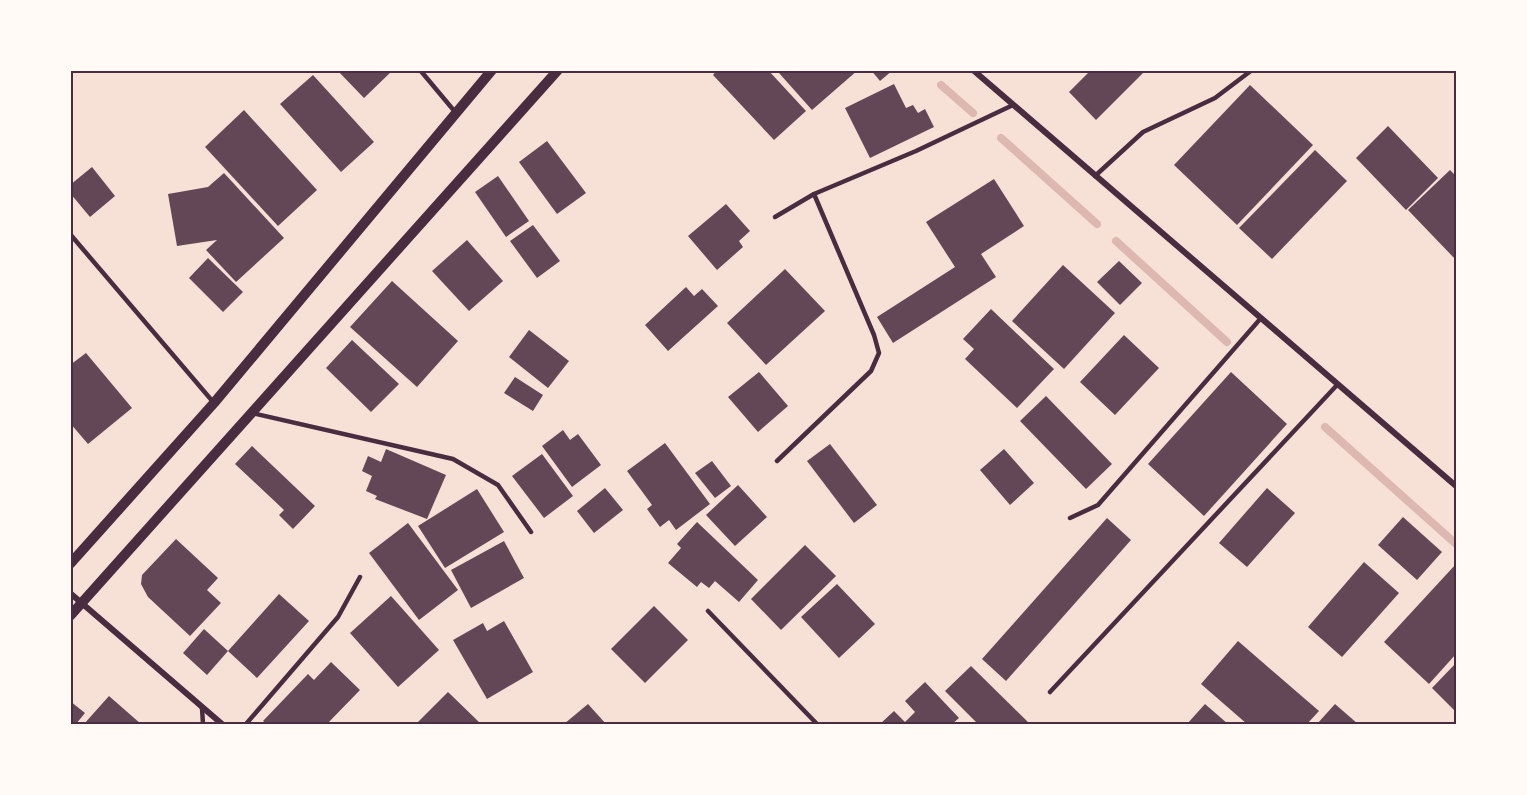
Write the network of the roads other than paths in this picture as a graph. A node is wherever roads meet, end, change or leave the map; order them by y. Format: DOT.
graph roads {
  1 [pos="420,70"];
  2 [pos="492,70"];
  3 [pos="558,70"];
  4 [pos="973,70"];
  5 [pos="1252,70"];
  6 [pos="1013,105"];
  7 [pos="456,113"];
  8 [pos="1095,176"];
  9 [pos="814,194"];
  10 [pos="776,217"];
  11 [pos="70,234"];
  12 [pos="1261,318"];
  13 [pos="1338,384"];
  14 [pos="214,403"];
  15 [pos="252,413"];
  16 [pos="777,461"];
  17 [pos="1456,486"];
  18 [pos="1070,518"];
  19 [pos="531,532"];
  20 [pos="70,564"];
  21 [pos="360,577"];
  22 [pos="70,593"];
  23 [pos="82,603"];
  24 [pos="708,611"];
  25 [pos="70,616"];
  26 [pos="1050,692"];
  27 [pos="202,708"];
  28 [pos="202,724"];
  29 [pos="222,724"];
  30 [pos="246,724"];
  31 [pos="817,724"];
  1 -- 7 [label="lane"];
  2 -- 7 [label="street"];
  3 -- 15 [label="street"];
  4 -- 6 [label="street"];
  5 -- 8 [label="lane"];
  6 -- 8 [label="street"];
  6 -- 9 [label="lane"];
  7 -- 14 [label="street"];
  8 -- 12 [label="street"];
  9 -- 10 [label="lane"];
  9 -- 16 [label="lane"];
  11 -- 14 [label="lane"];
  12 -- 13 [label="street"];
  12 -- 18 [label="lane"];
  13 -- 17 [label="street"];
  13 -- 26 [label="lane"];
  14 -- 20 [label="street"];
  15 -- 19 [label="lane"];
  15 -- 23 [label="street"];
  21 -- 30 [label="lane"];
  22 -- 23 [label="street"];
  23 -- 25 [label="street"];
  23 -- 27 [label="street"];
  24 -- 31 [label="lane"];
  27 -- 28 [label="lane"];
  27 -- 29 [label="street"];
}
